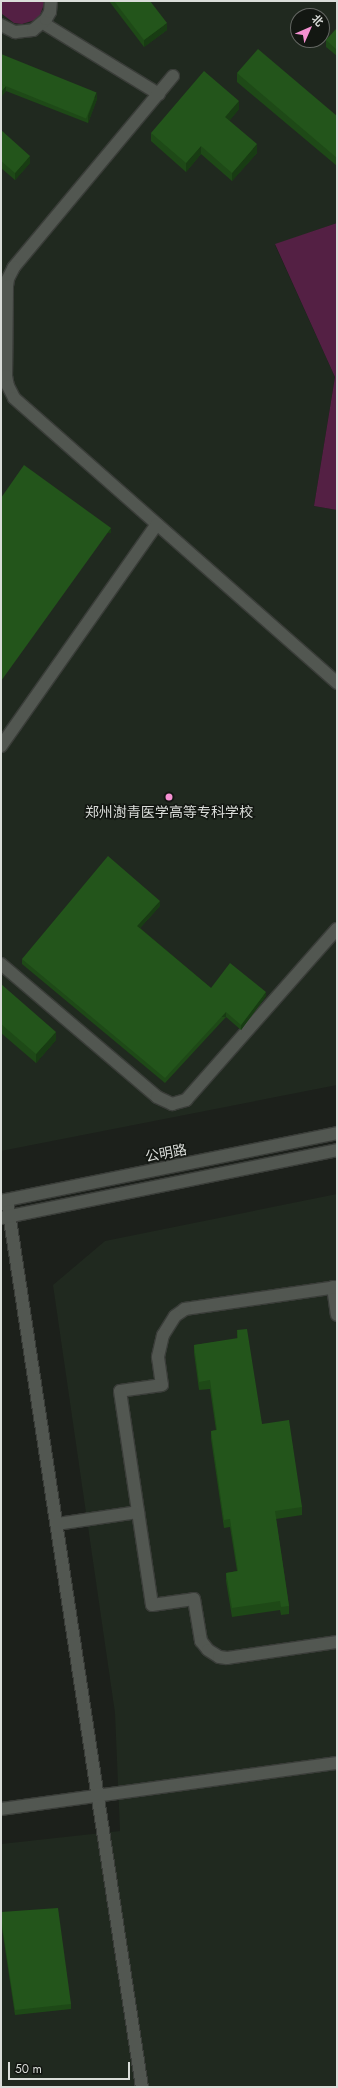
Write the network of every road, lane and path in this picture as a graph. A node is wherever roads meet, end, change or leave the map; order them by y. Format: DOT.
graph roads {
  1 [pos="51,1"];
  2 [pos="43,23"];
  3 [pos="1,25"];
  4 [pos="173,76"];
  5 [pos="159,94"];
  6 [pos="156,524"];
  7 [pos="337,684"];
  8 [pos="1,746"];
  9 [pos="337,929"];
  10 [pos="1,964"];
  11 [pos="337,1133"];
  12 [pos="337,1150"];
  13 [pos="4,1201"];
  14 [pos="5,1217"];
  15 [pos="335,1287"];
  16 [pos="337,1314"];
  17 [pos="138,1512"];
  18 [pos="57,1524"];
  19 [pos="337,1642"];
  20 [pos="337,1763"];
  21 [pos="98,1796"];
  22 [pos="1,1809"];
  23 [pos="142,2087"];
  1 -- 2 [label="street"];
  2 -- 3 [label="street"];
  2 -- 5 [label="street"];
  4 -- 5 [label="street"];
  5 -- 6 [label="street"];
  6 -- 7 [label="street"];
  6 -- 8 [label="street"];
  9 -- 10 [label="street"];
  11 -- 13 [label="street, 公明路"];
  12 -- 14 [label="street"];
  13 -- 14 [label="street"];
  14 -- 18 [label="street"];
  15 -- 16 [label="street"];
  15 -- 17 [label="street"];
  17 -- 18 [label="street"];
  17 -- 19 [label="street"];
  18 -- 21 [label="street"];
  20 -- 21 [label="street"];
  21 -- 22 [label="street"];
  21 -- 23 [label="street"];
}
